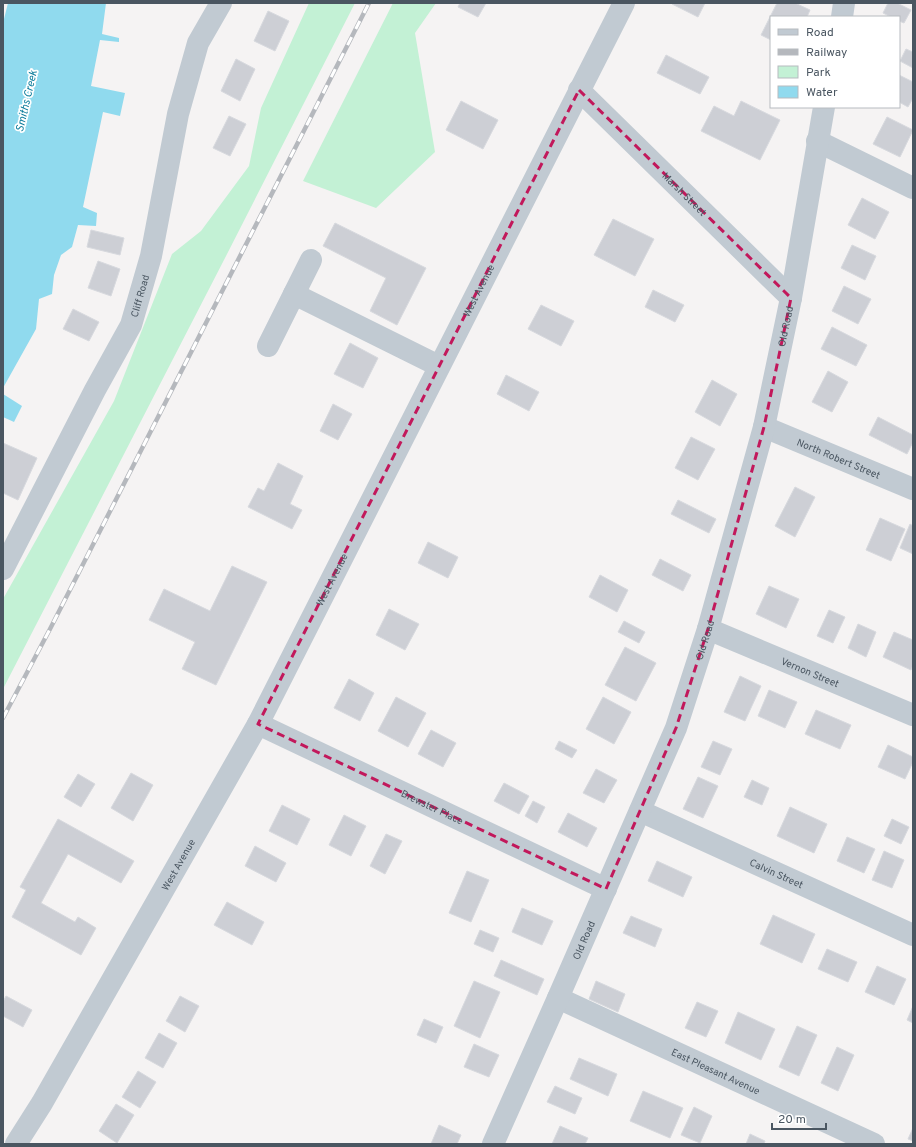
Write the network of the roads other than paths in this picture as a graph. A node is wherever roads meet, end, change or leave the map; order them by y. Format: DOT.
graph roads {
  1 [pos="221,3"];
  2 [pos="624,3"];
  3 [pos="844,3"];
  4 [pos="842,16"];
  5 [pos="579,90"];
  6 [pos="824,108"];
  7 [pos="818,141"];
  8 [pos="913,188"];
  9 [pos="311,260"];
  10 [pos="294,294"];
  11 [pos="791,298"];
  12 [pos="268,346"];
  13 [pos="439,366"];
  14 [pos="764,428"];
  15 [pos="913,489"];
  16 [pos="3,569"];
  17 [pos="708,629"];
  18 [pos="913,715"];
  19 [pos="258,724"];
  20 [pos="640,811"];
  21 [pos="606,889"];
  22 [pos="913,935"];
  23 [pos="558,998"];
  24 [pos="16,1144"];
  25 [pos="492,1144"];
  26 [pos="874,1144"];
  1 -- 16 [label="street, Cliff Road"];
  2 -- 5 [label="street, West Avenue"];
  3 -- 4 [label="street"];
  5 -- 11 [label="street, Marsh Street"];
  5 -- 13 [label="street, West Avenue"];
  6 -- 7 [label="street, Old Road"];
  7 -- 8 [label="street"];
  7 -- 11 [label="street, Old Road"];
  9 -- 10 [label="street"];
  10 -- 12 [label="street"];
  10 -- 13 [label="street"];
  11 -- 14 [label="street, Old Road"];
  13 -- 19 [label="street, West Avenue"];
  14 -- 15 [label="street, North Robert Street"];
  14 -- 17 [label="street, Old Road"];
  17 -- 18 [label="street, Vernon Street"];
  17 -- 20 [label="street, Old Road"];
  19 -- 21 [label="street, Brewster Place"];
  19 -- 24 [label="street, West Avenue"];
  20 -- 21 [label="street, Old Road"];
  20 -- 22 [label="street, Calvin Street"];
  21 -- 23 [label="street, Old Road"];
  23 -- 25 [label="street, Old Road"];
  23 -- 26 [label="street, East Pleasant Avenue"];
}
